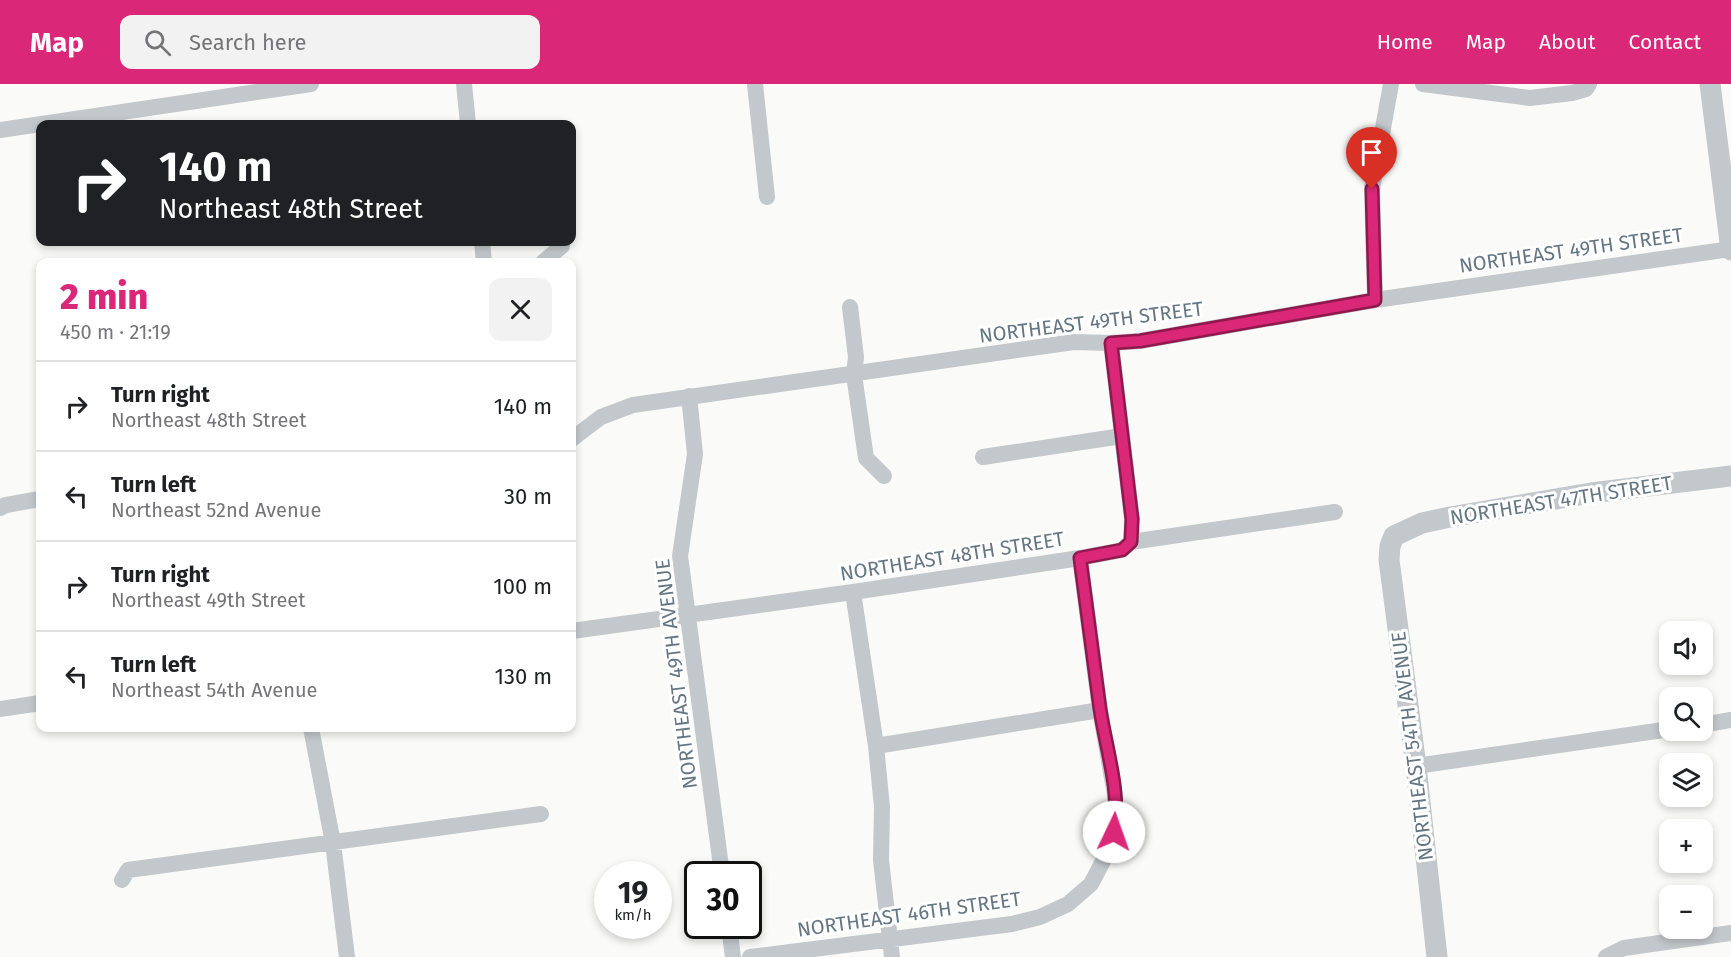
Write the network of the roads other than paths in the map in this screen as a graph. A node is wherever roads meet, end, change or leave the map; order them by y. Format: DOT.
graph roads {
  1 [pos="311,84"];
  2 [pos="464,84"];
  3 [pos="755,84"];
  4 [pos="1391,84"];
  5 [pos="1423,84"];
  6 [pos="1589,84"];
  7 [pos="1710,84"];
  8 [pos="68,120"];
  9 [pos="468,120"];
  10 [pos="36,125"];
  11 [pos="0,130"];
  12 [pos="767,197"];
  13 [pos="562,246"];
  14 [pos="1731,250"];
  15 [pos="548,258"];
  16 [pos="1375,300"];
  17 [pos="850,307"];
  18 [pos="1111,343"];
  19 [pos="854,375"];
  20 [pos="689,396"];
  21 [pos="576,436"];
  22 [pos="1122,436"];
  23 [pos="983,457"];
  24 [pos="884,476"];
  25 [pos="1731,476"];
  26 [pos="36,500"];
  27 [pos="0,508"];
  28 [pos="1335,512"];
  29 [pos="1394,536"];
  30 [pos="1131,542"];
  31 [pos="1080,558"];
  32 [pos="853,592"];
  33 [pos="687,615"];
  34 [pos="576,630"];
  35 [pos="36,704"];
  36 [pos="0,709"];
  37 [pos="1100,710"];
  38 [pos="1731,720"];
  39 [pos="1713,723"];
  40 [pos="1659,731"];
  41 [pos="312,732"];
  42 [pos="876,746"];
  43 [pos="1416,766"];
  44 [pos="541,814"];
  45 [pos="333,843"];
  46 [pos="720,861"];
  47 [pos="122,880"];
  48 [pos="1731,933"];
  49 [pos="889,938"];
  50 [pos="731,939"];
  51 [pos="347,957"];
  52 [pos="733,957"];
  53 [pos="750,957"];
  54 [pos="892,957"];
  55 [pos="1437,957"];
  56 [pos="1606,957"];
  1 -- 8 [label="street"];
  2 -- 9 [label="street"];
  3 -- 12 [label="street"];
  4 -- 16 [label="street"];
  5 -- 6 [label="street"];
  7 -- 14 [label="street"];
  10 -- 11 [label="street"];
  13 -- 15 [label="street"];
  14 -- 16 [label="street, NORTHEAST 49TH STREET"];
  16 -- 18 [label="street, NORTHEAST 49TH STREET"];
  17 -- 19 [label="street"];
  18 -- 19 [label="street, NORTHEAST 49TH STREET"];
  18 -- 22 [label="street"];
  19 -- 20 [label="street, NORTHEAST 49TH STREET"];
  19 -- 24 [label="street"];
  20 -- 21 [label="street, NORTHEAST 49TH STREET"];
  20 -- 33 [label="street, NORTHEAST 49TH AVENUE"];
  22 -- 23 [label="street"];
  22 -- 30 [label="street"];
  25 -- 29 [label="street, NORTHEAST 47TH STREET"];
  26 -- 27 [label="street"];
  28 -- 30 [label="street, NORTHEAST 48TH STREET"];
  29 -- 43 [label="street, NORTHEAST 54TH AVENUE"];
  30 -- 31 [label="street, NORTHEAST 48TH STREET"];
  31 -- 32 [label="street, NORTHEAST 48TH STREET"];
  31 -- 37 [label="street, NORTHEAST 46TH STREET"];
  32 -- 33 [label="street, NORTHEAST 48TH STREET"];
  32 -- 42 [label="street"];
  33 -- 34 [label="street, NORTHEAST 48TH STREET"];
  33 -- 46 [label="street, NORTHEAST 49TH AVENUE"];
  35 -- 36 [label="street"];
  37 -- 42 [label="street"];
  37 -- 49 [label="street, NORTHEAST 46TH STREET"];
  38 -- 39 [label="street"];
  40 -- 43 [label="street"];
  41 -- 45 [label="street"];
  42 -- 49 [label="street"];
  43 -- 55 [label="street, NORTHEAST 54TH AVENUE"];
  44 -- 45 [label="street"];
  45 -- 47 [label="street"];
  45 -- 51 [label="street"];
  48 -- 56 [label="street"];
  49 -- 53 [label="street, NORTHEAST 46TH STREET"];
  49 -- 54 [label="street"];
  50 -- 52 [label="street"];
}
